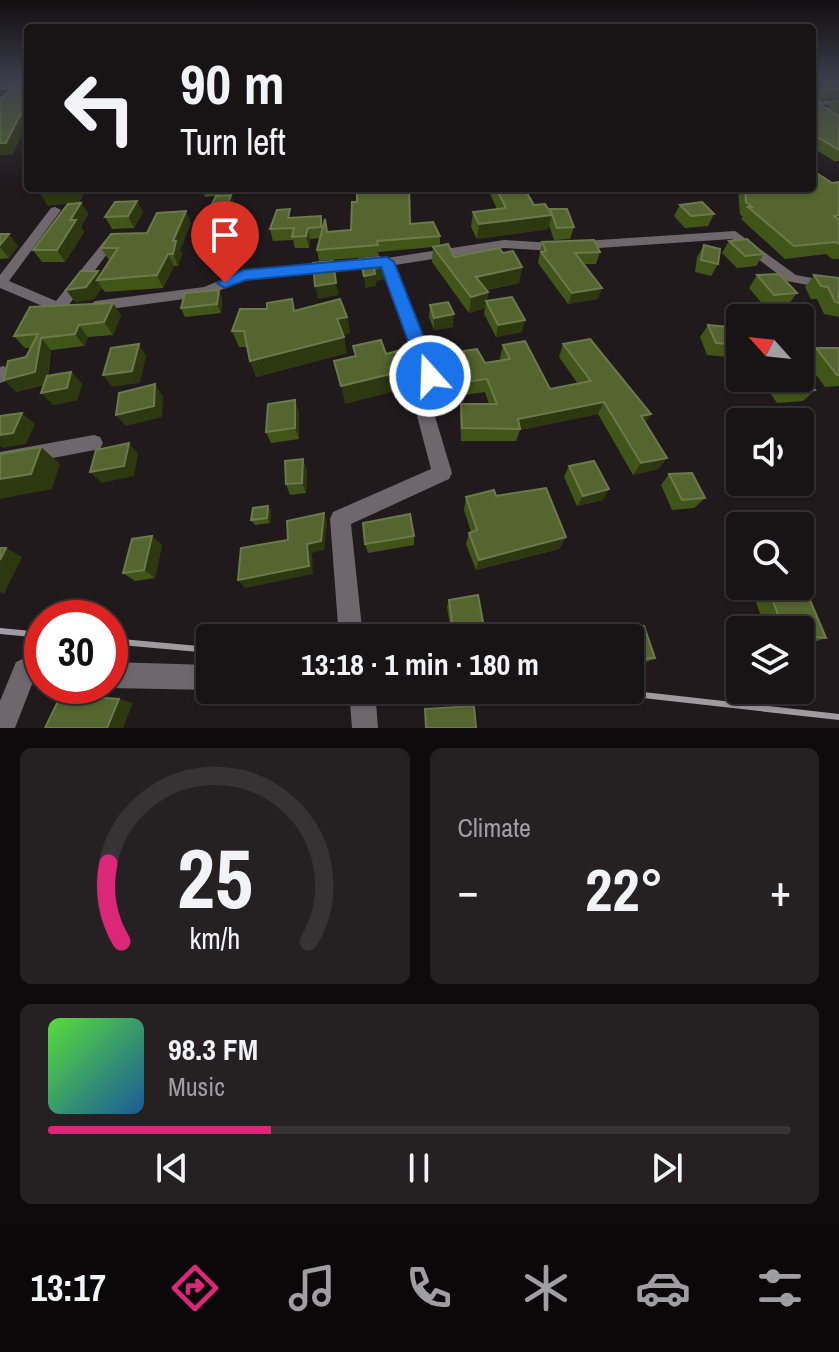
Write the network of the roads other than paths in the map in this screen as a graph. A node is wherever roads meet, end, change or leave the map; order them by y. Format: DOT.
graph roads {
  1 [pos="825,113"];
  2 [pos="830,117"];
  3 [pos="55,210"];
  4 [pos="110,242"];
  5 [pos="387,262"];
  6 [pos="1,284"];
  7 [pos="839,287"];
  8 [pos="59,308"];
  9 [pos="94,443"];
  10 [pos="0,460"];
  11 [pos="350,624"];
  12 [pos="24,673"];
  13 [pos="128,676"];
  14 [pos="196,678"];
  15 [pos="363,704"];
  16 [pos="2,728"];
  17 [pos="365,728"];
  1 -- 2 [label="street"];
  3 -- 6 [label="street"];
  4 -- 8 [label="street"];
  5 -- 7 [label="street"];
  5 -- 8 [label="street"];
  5 -- 11 [label="street"];
  6 -- 8 [label="street"];
  9 -- 10 [label="street"];
  12 -- 16 [label="street"];
  13 -- 14 [label="street"];
  15 -- 17 [label="street"];
}
